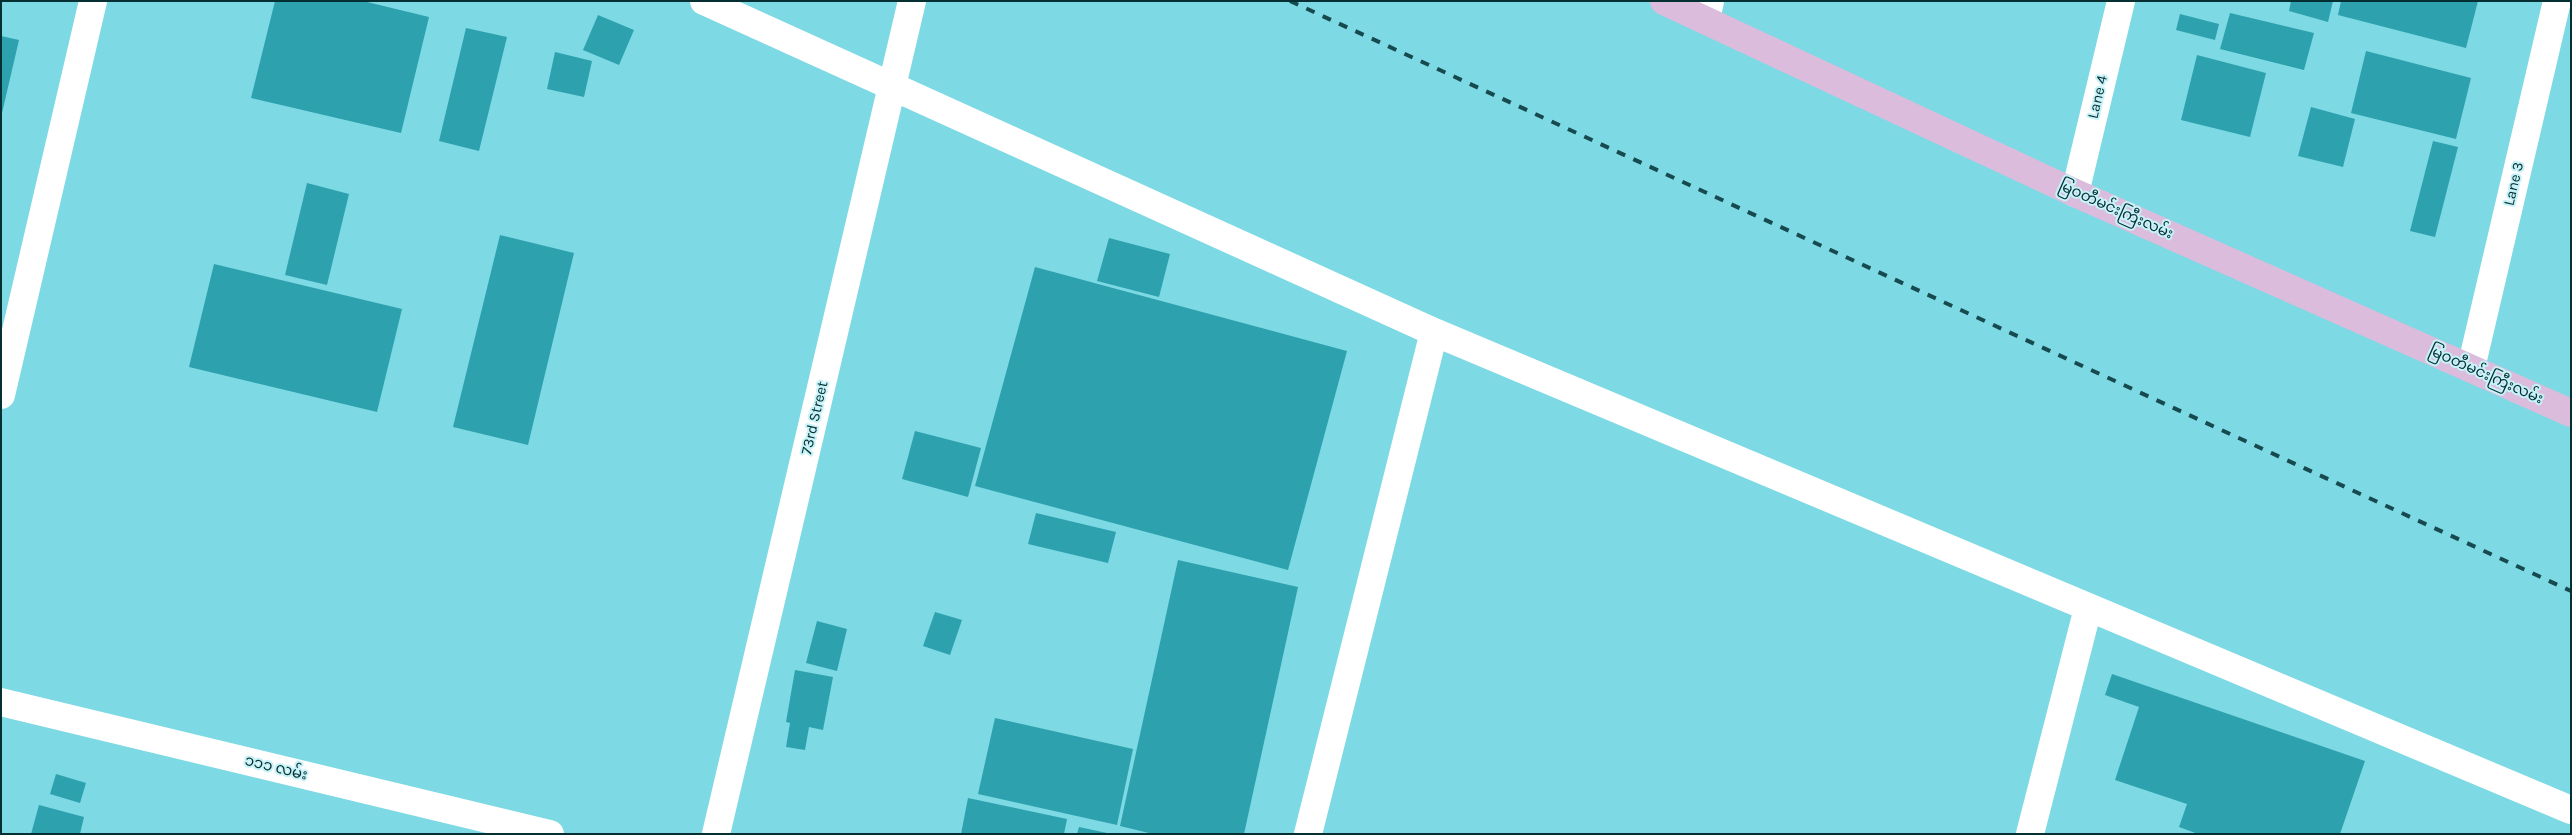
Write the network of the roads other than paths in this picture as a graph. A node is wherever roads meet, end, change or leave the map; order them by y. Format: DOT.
graph roads {
  1 [pos="93,1"];
  2 [pos="704,1"];
  3 [pos="912,1"];
  4 [pos="1664,1"];
  5 [pos="2121,1"];
  6 [pos="2557,1"];
  7 [pos="1708,11"];
  8 [pos="893,86"];
  9 [pos="2075,192"];
  10 [pos="1434,332"];
  11 [pos="2472,368"];
  12 [pos="1,395"];
  13 [pos="2571,413"];
  14 [pos="2088,608"];
  15 [pos="1,702"];
  16 [pos="2571,810"];
  17 [pos="550,834"];
  18 [pos="716,834"];
  19 [pos="1308,834"];
  20 [pos="2030,834"];
  1 -- 12 [label="street"];
  2 -- 8 [label="street"];
  3 -- 8 [label="street, 73rd Street"];
  4 -- 7 [label="main road, မြဝတီမင်းကြီးလမ်း"];
  5 -- 9 [label="street, Lane 4"];
  6 -- 11 [label="street, Lane 3"];
  7 -- 9 [label="main road, မြဝတီမင်းကြီးလမ်း"];
  8 -- 10 [label="street"];
  8 -- 18 [label="street, 73rd Street"];
  9 -- 11 [label="main road, မြဝတီမင်းကြီးလမ်း"];
  10 -- 14 [label="street"];
  10 -- 19 [label="street"];
  11 -- 13 [label="main road, မြဝတီမင်းကြီးလမ်း"];
  14 -- 16 [label="street"];
  14 -- 20 [label="street"];
  15 -- 17 [label="street, ၁၁၁ လမ်း"];
}
